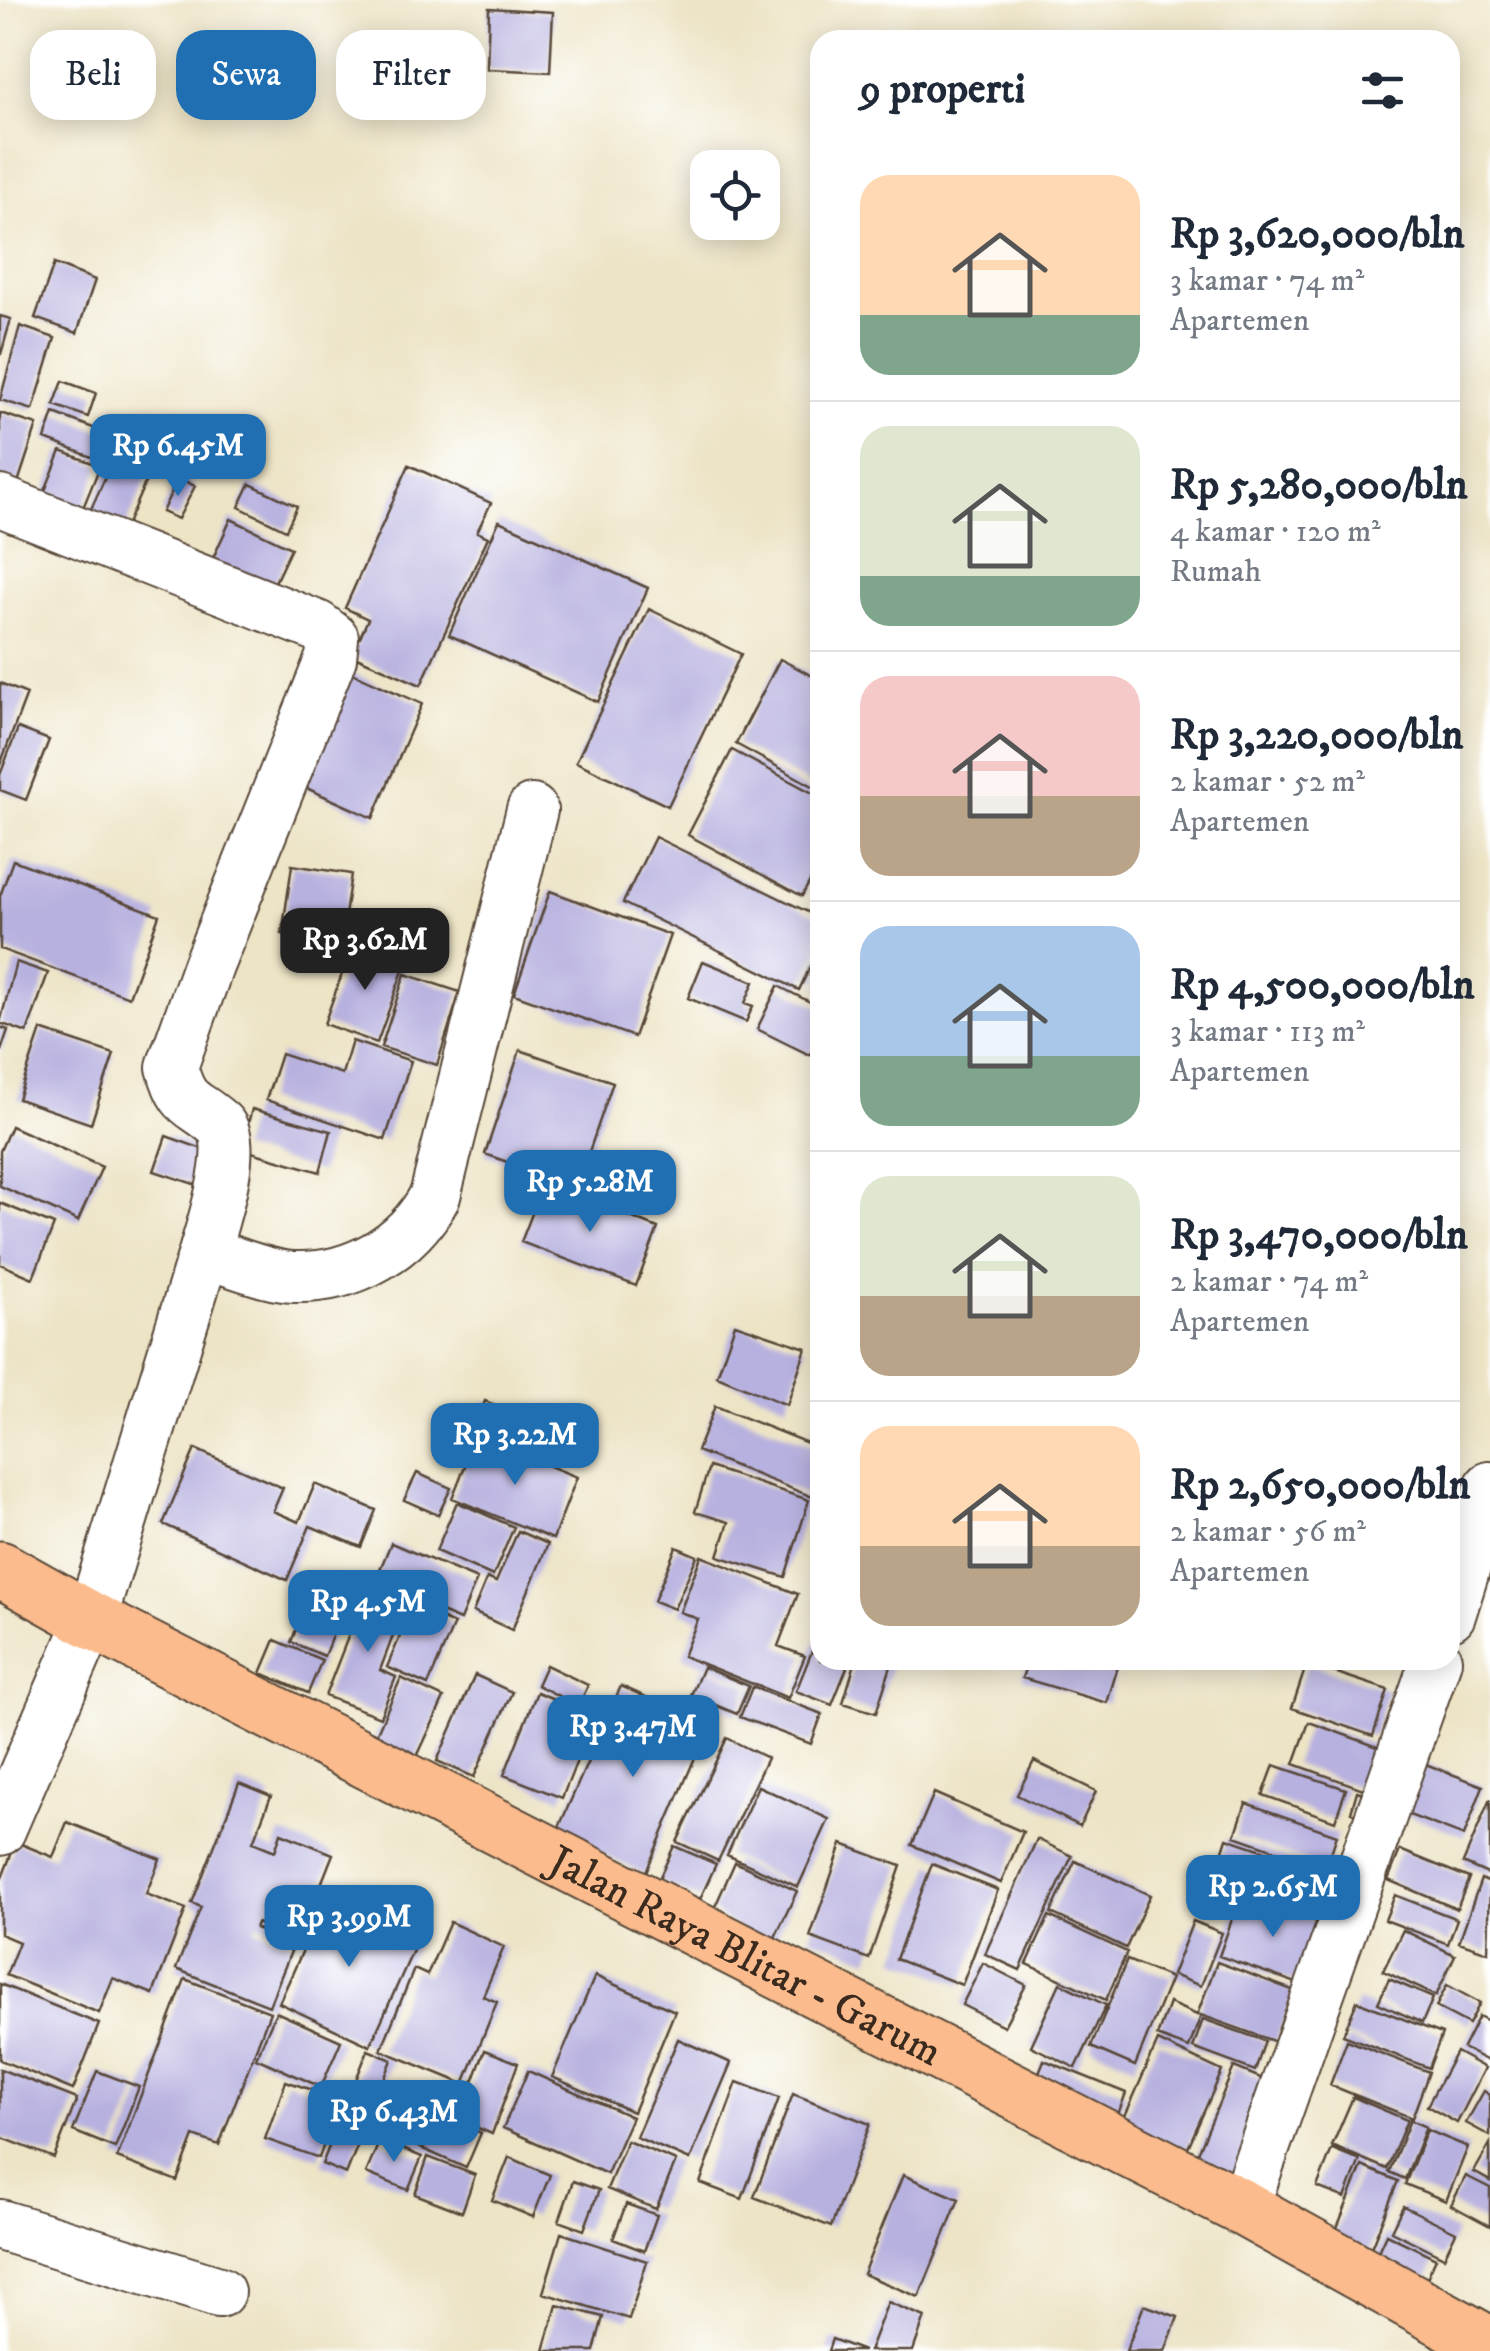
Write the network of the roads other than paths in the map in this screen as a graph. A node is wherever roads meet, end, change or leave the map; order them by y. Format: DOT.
graph roads {
  1 [pos="0,501"];
  2 [pos="532,810"];
  3 [pos="204,1253"];
  4 [pos="1490,1487"];
  5 [pos="0,1569"];
  6 [pos="1460,1584"];
  7 [pos="92,1620"];
  8 [pos="1432,1670"];
  9 [pos="0,1830"];
  10 [pos="1243,2208"];
  11 [pos="0,2225"];
  12 [pos="219,2292"];
  13 [pos="1490,2345"];
  1 -- 3 [label="street"];
  2 -- 3 [label="street"];
  3 -- 7 [label="street"];
  4 -- 6 [label="street"];
  5 -- 7 [label="highway, Jalan Raya Blitar - Garum"];
  7 -- 9 [label="street"];
  7 -- 10 [label="highway, Jalan Raya Blitar - Garum"];
  8 -- 10 [label="street"];
  10 -- 13 [label="highway, Jalan Raya Blitar - Garum"];
  11 -- 12 [label="street"];
}
